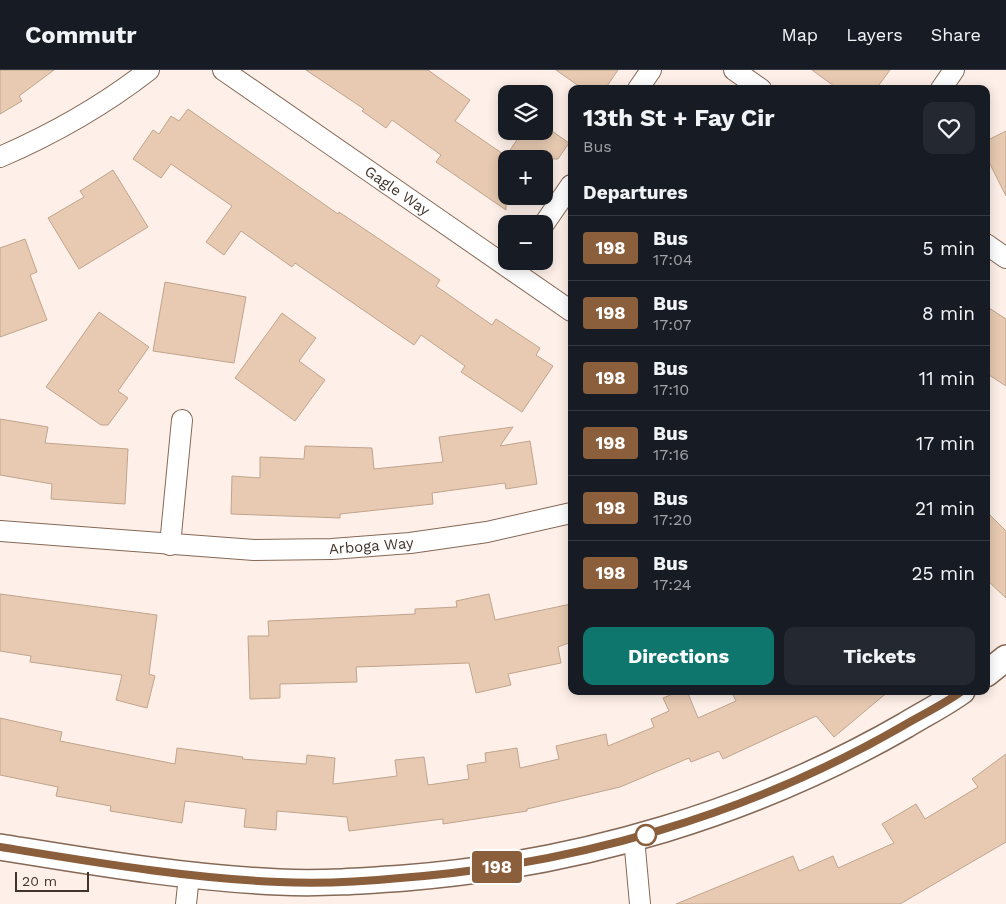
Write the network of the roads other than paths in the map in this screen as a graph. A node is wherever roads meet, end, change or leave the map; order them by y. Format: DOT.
graph roads {
  1 [pos="149,70"];
  2 [pos="223,70"];
  3 [pos="651,70"];
  4 [pos="734,70"];
  5 [pos="954,70"];
  6 [pos="641,85"];
  7 [pos="755,85"];
  8 [pos="944,85"];
  9 [pos="0,156"];
  10 [pos="568,189"];
  11 [pos="550,215"];
  12 [pos="990,247"];
  13 [pos="498,255"];
  14 [pos="1006,258"];
  15 [pos="520,270"];
  16 [pos="568,310"];
  17 [pos="182,420"];
  18 [pos="568,514"];
  19 [pos="0,531"];
  20 [pos="170,544"];
  21 [pos="1006,658"];
  22 [pos="990,671"];
  23 [pos="955,695"];
  24 [pos="634,838"];
  25 [pos="0,847"];
  26 [pos="189,876"];
  27 [pos="186,904"];
  28 [pos="640,904"];
  1 -- 9 [label="street"];
  2 -- 13 [label="street, Gagle Way"];
  3 -- 6 [label="street"];
  4 -- 7 [label="street"];
  5 -- 8 [label="street"];
  10 -- 11 [label="street"];
  12 -- 14 [label="street"];
  15 -- 16 [label="street, Gagle Way"];
  17 -- 20 [label="street"];
  18 -- 20 [label="street, Arboga Way"];
  19 -- 20 [label="street, Arboga Way"];
  21 -- 22 [label="street"];
  23 -- 24 [label="street"];
  24 -- 26 [label="street"];
  24 -- 28 [label="street"];
  25 -- 26 [label="street"];
  26 -- 27 [label="street"];
}
